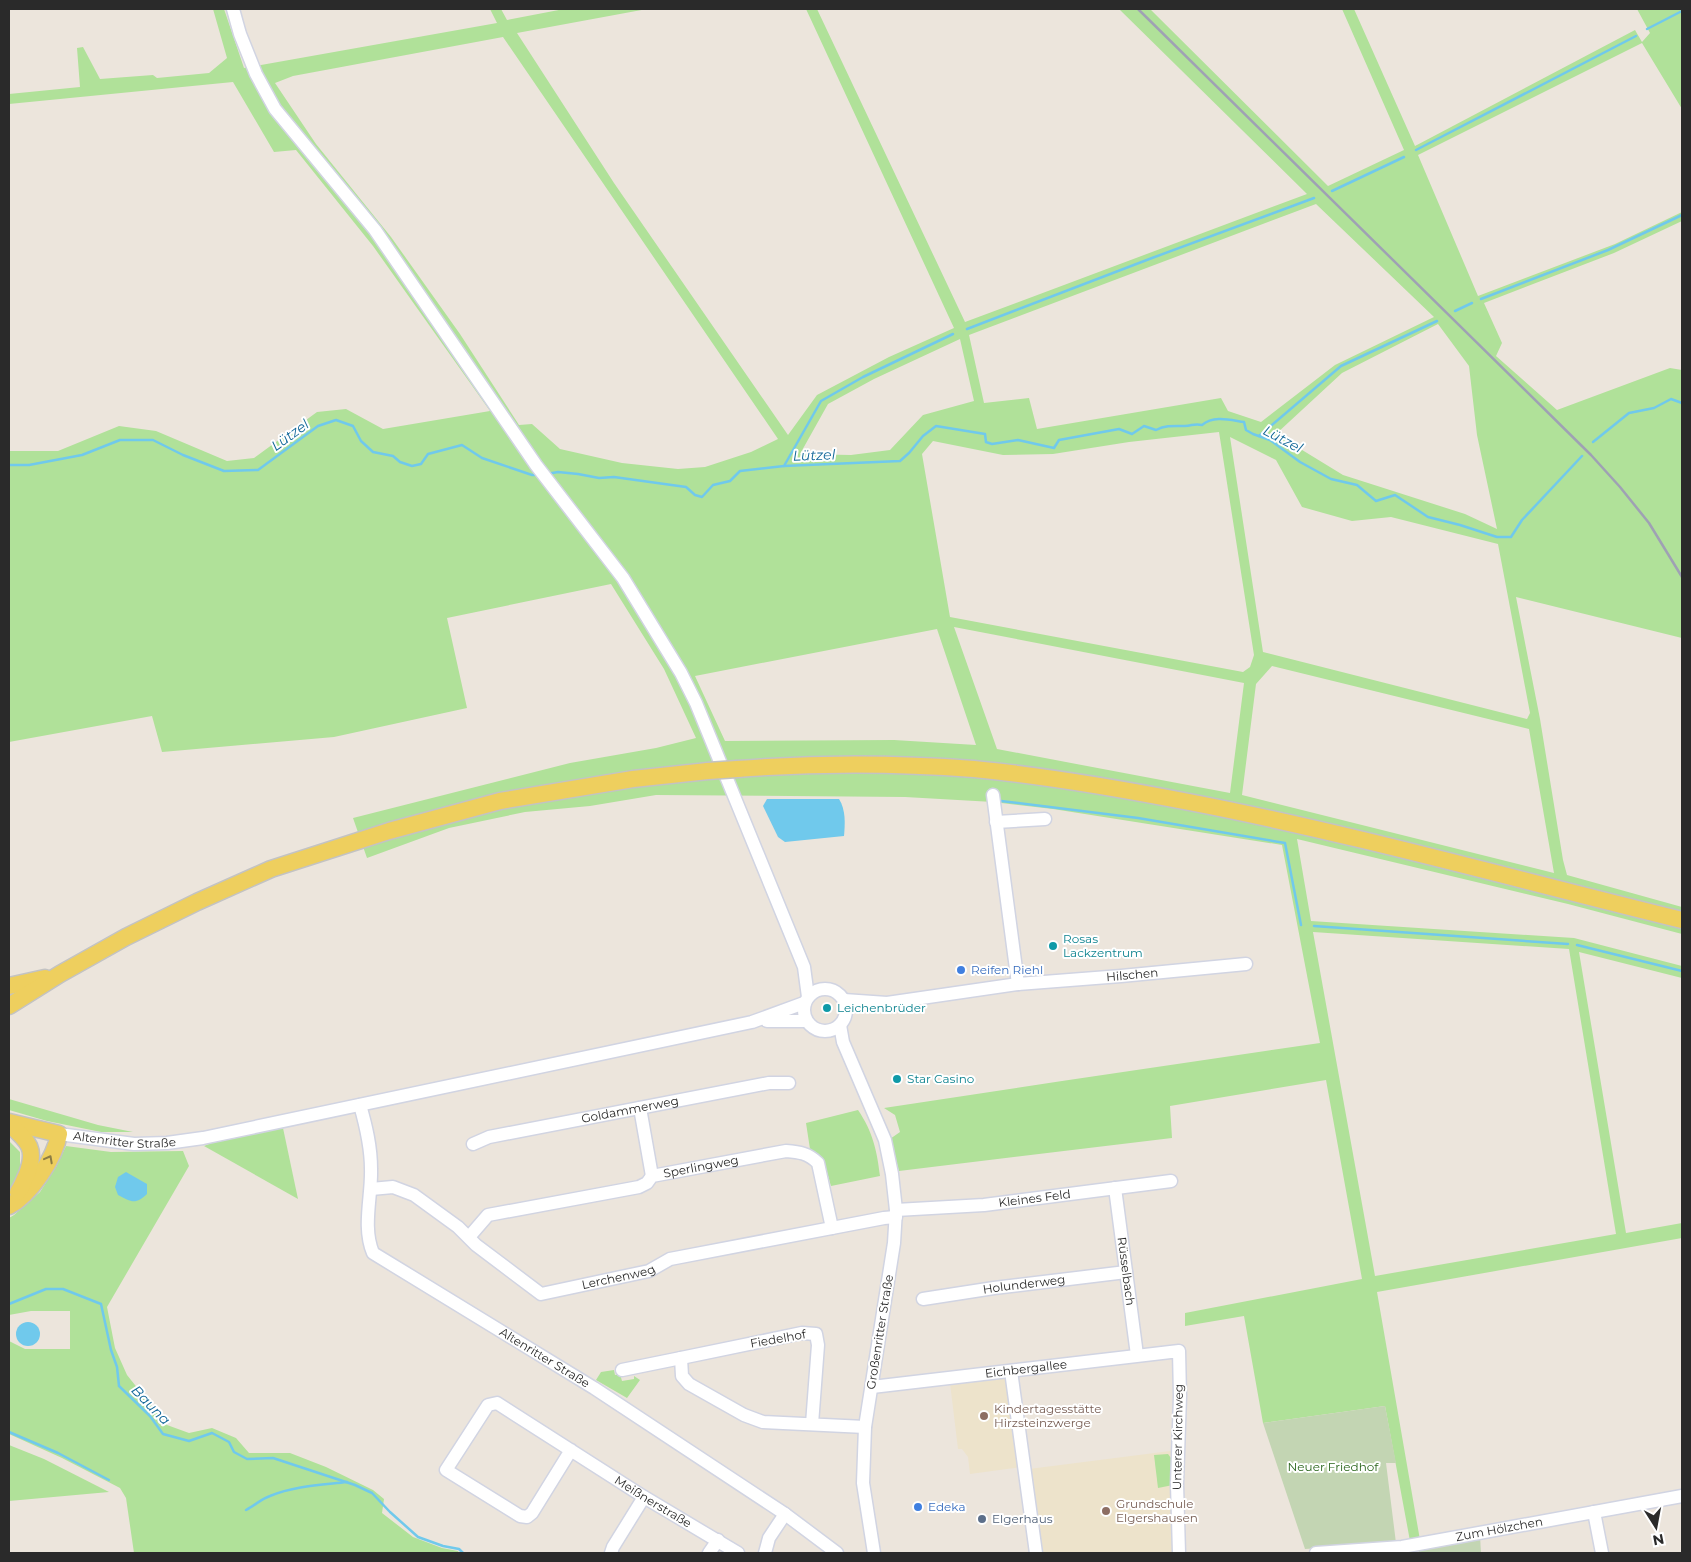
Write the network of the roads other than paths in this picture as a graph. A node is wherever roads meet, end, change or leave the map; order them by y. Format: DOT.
graph roads {
  1 [pos="233,9"];
  2 [pos="993,795"];
  3 [pos="1045,819"];
  4 [pos="996,822"];
  5 [pos="1682,920"];
  6 [pos="1246,964"];
  7 [pos="804,967"];
  8 [pos="60,974"];
  9 [pos="1018,984"];
  10 [pos="9,986"];
  11 [pos="823,989"];
  12 [pos="806,1000"];
  13 [pos="844,1000"];
  14 [pos="879,1004"];
  15 [pos="9,1006"];
  16 [pos="806,1021"];
  17 [pos="843,1021"];
  18 [pos="752,1022"];
  19 [pos="823,1032"];
  20 [pos="789,1083"];
  21 [pos="360,1105"];
  22 [pos="640,1108"];
  23 [pos="874,1114"];
  24 [pos="9,1123"];
  25 [pos="54,1133"];
  26 [pos="473,1144"];
  27 [pos="32,1161"];
  28 [pos="652,1176"];
  29 [pos="1171,1181"];
  30 [pos="1115,1188"];
  31 [pos="371,1190"];
  32 [pos="9,1201"];
  33 [pos="9,1206"];
  34 [pos="896,1214"];
  35 [pos="832,1228"];
  36 [pos="469,1237"];
  37 [pos="1126,1272"];
  38 [pos="923,1299"];
  39 [pos="1179,1350"];
  40 [pos="1137,1355"];
  41 [pos="681,1358"];
  42 [pos="622,1370"];
  43 [pos="1011,1371"];
  44 [pos="872,1387"];
  45 [pos="812,1424"];
  46 [pos="865,1427"];
  47 [pos="570,1450"];
  48 [pos="1682,1496"];
  49 [pos="644,1497"];
  50 [pos="1594,1512"];
  51 [pos="785,1514"];
  52 [pos="718,1540"];
  53 [pos="611,1553"];
  54 [pos="709,1553"];
  55 [pos="738,1553"];
  56 [pos="765,1553"];
  57 [pos="837,1553"];
  58 [pos="874,1553"];
  59 [pos="1036,1553"];
  60 [pos="1178,1553"];
  61 [pos="1316,1553"];
  62 [pos="1602,1553"];
  1 -- 7 [label="street"];
  2 -- 4 [label="street"];
  3 -- 4 [label="street"];
  4 -- 9 [label="street"];
  5 -- 8 [label="main road, bridge"];
  6 -- 9 [label="street, Hilschen"];
  7 -- 11 [label="street"];
  7 -- 12 [label="street"];
  8 -- 10 [label="main road"];
  8 -- 15 [label="main road"];
  9 -- 14 [label="street, Hilschen"];
  11 -- 12 [label="street"];
  11 -- 13 [label="street"];
  12 -- 16 [label="street"];
  12 -- 18 [label="street"];
  13 -- 14 [label="street, Hilschen"];
  13 -- 17 [label="street"];
  14 -- 17 [label="street, Hilschen"];
  16 -- 18 [label="street"];
  16 -- 19 [label="street"];
  17 -- 19 [label="street"];
  17 -- 23 [label="street, Großenritter Straße"];
  18 -- 21 [label="street, Altenritter Straße"];
  19 -- 23 [label="street, Großenritter Straße"];
  20 -- 22 [label="street, Goldammerweg"];
  21 -- 25 [label="street, Altenritter Straße"];
  21 -- 31 [label="street, Altenritter Straße"];
  22 -- 26 [label="street, Goldammerweg"];
  22 -- 28 [label="street"];
  23 -- 34 [label="street, Großenritter Straße"];
  24 -- 25 [label="main road"];
  24 -- 27 [label="main road"];
  25 -- 27 [label="main road"];
  33 -- 25 [label="main road, one-way"];
  27 -- 32 [label="main road"];
  28 -- 35 [label="street, Sperlingweg"];
  28 -- 36 [label="street, Sperlingweg"];
  29 -- 30 [label="street, Kleines Feld"];
  30 -- 34 [label="street, Kleines Feld"];
  30 -- 37 [label="street, Rüsselbach"];
  31 -- 36 [label="street, Lerchenweg"];
  31 -- 51 [label="street, Altenritter Straße"];
  34 -- 35 [label="street, Lerchenweg"];
  34 -- 44 [label="street, Großenritter Straße"];
  35 -- 36 [label="street, Lerchenweg"];
  37 -- 38 [label="street, Holunderweg"];
  37 -- 40 [label="street, Rüsselbach"];
  39 -- 40 [label="street, Eichbergallee"];
  39 -- 60 [label="street, Unterer Kirchweg"];
  40 -- 43 [label="street, Eichbergallee"];
  41 -- 42 [label="street, Fiedelhof"];
  41 -- 45 [label="street"];
  41 -- 45 [label="street, Fiedelhof"];
  43 -- 44 [label="street, Eichbergallee"];
  43 -- 59 [label="street"];
  44 -- 46 [label="street, Großenritter Straße"];
  45 -- 46 [label="street"];
  46 -- 58 [label="street, Großenritter Straße"];
  47 -- 47 [label="street, Meißnerstraße"];
  47 -- 49 [label="street, Meißnerstraße"];
  48 -- 50 [label="street, Zum Hölzchen"];
  49 -- 52 [label="street, Meißnerstraße"];
  49 -- 53 [label="street"];
  50 -- 61 [label="street, Zum Hölzchen"];
  50 -- 62 [label="street"];
  51 -- 56 [label="street"];
  51 -- 57 [label="street, Altenritter Straße"];
  52 -- 54 [label="street"];
  52 -- 55 [label="street, Meißnerstraße"];
}
